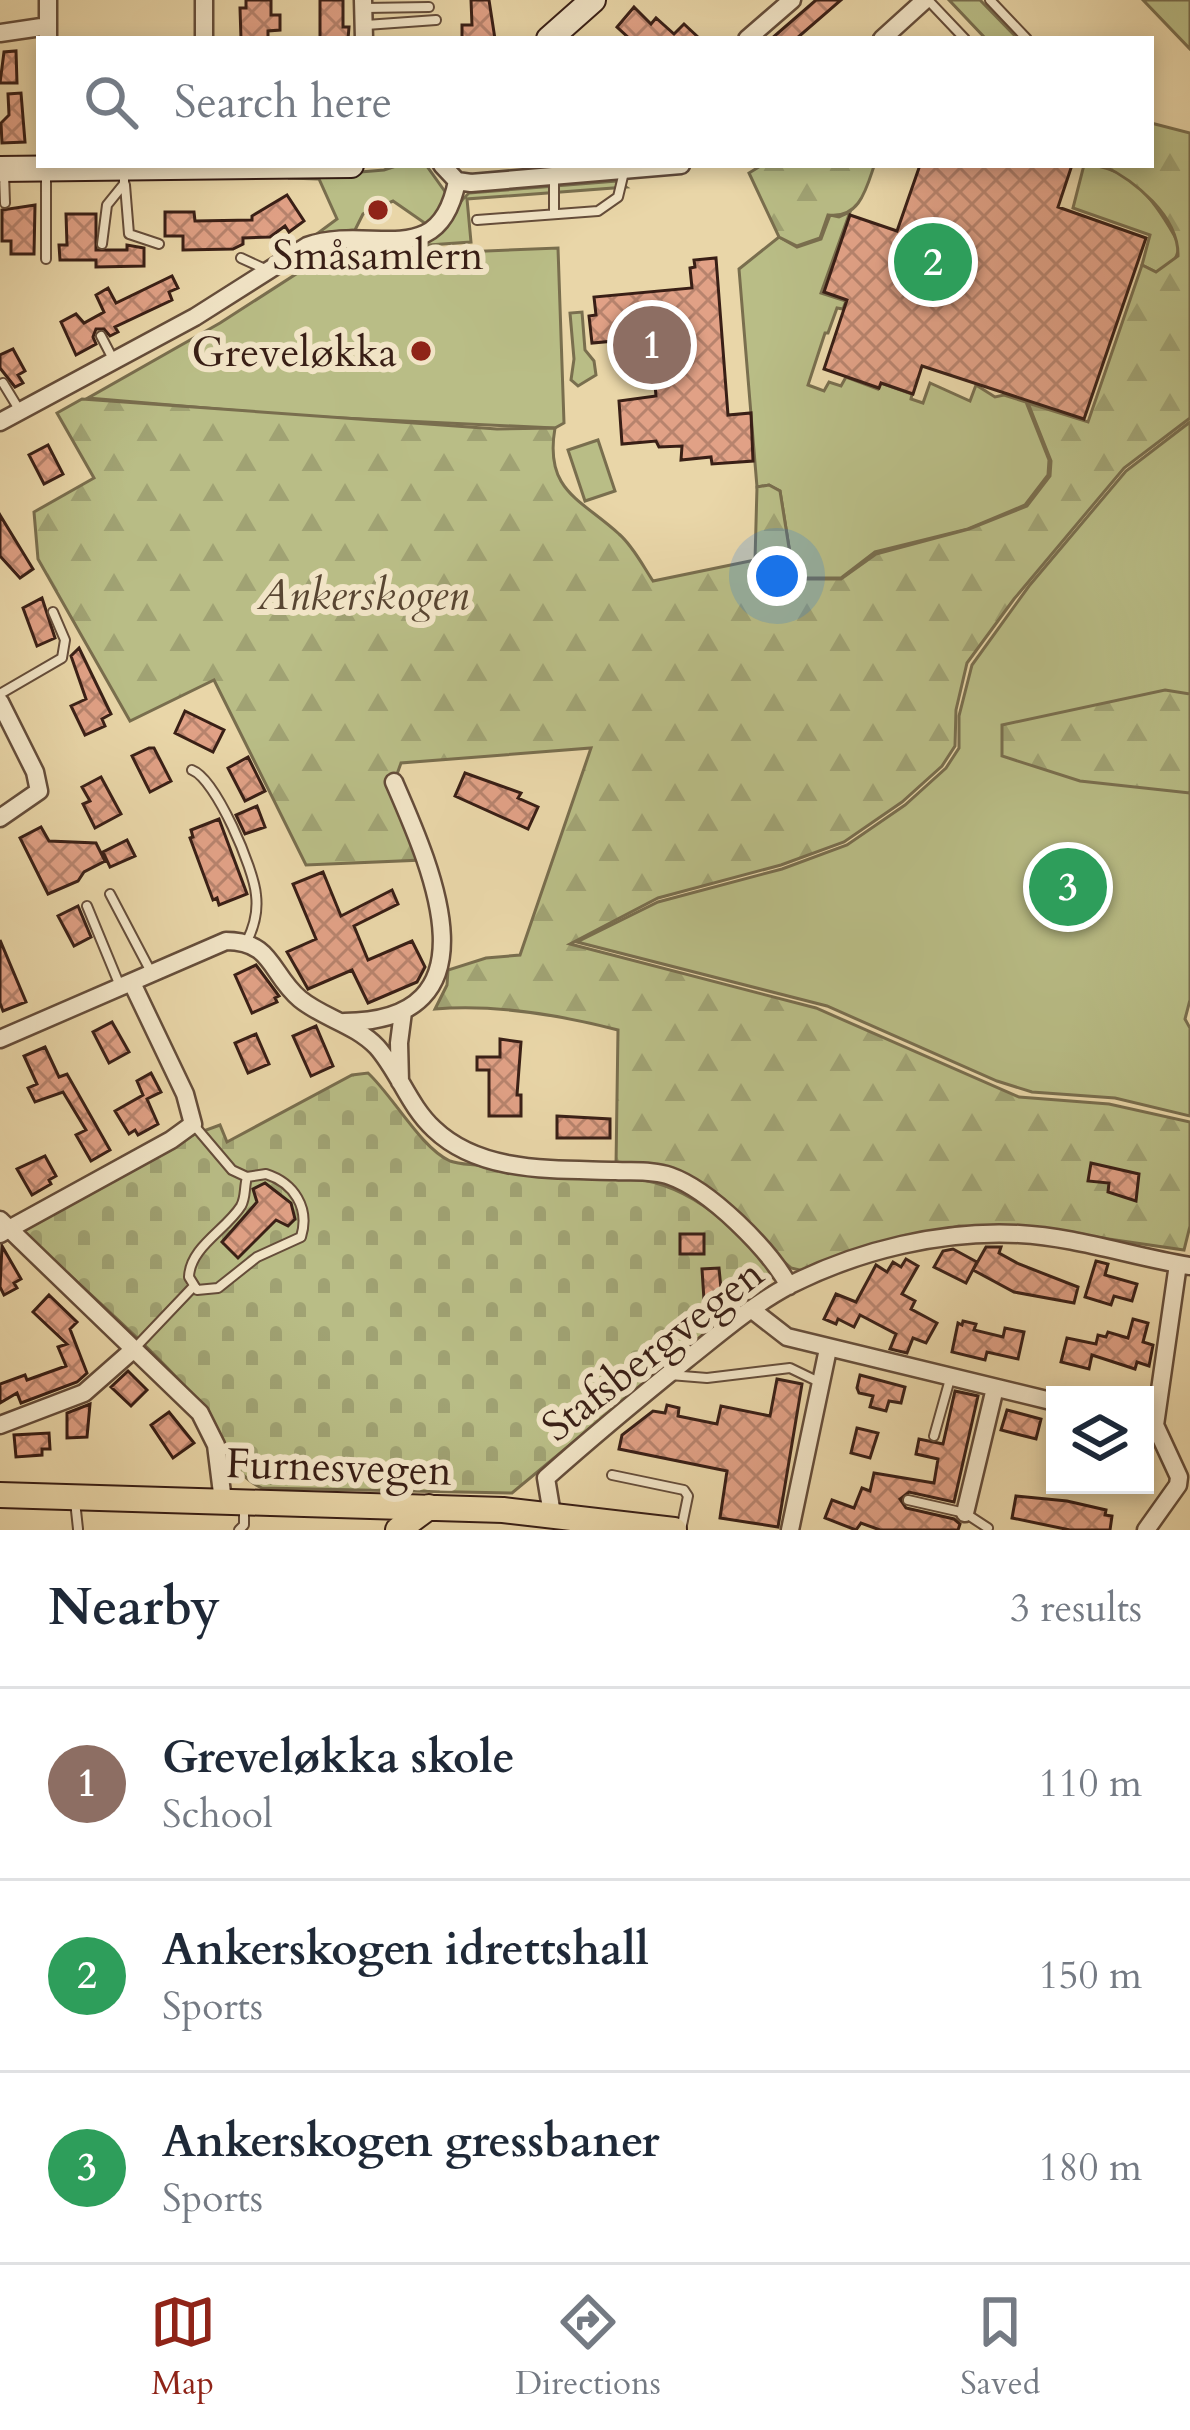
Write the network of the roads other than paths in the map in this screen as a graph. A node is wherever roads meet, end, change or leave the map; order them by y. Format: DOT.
graph roads {
  1 [pos="48,0"];
  2 [pos="204,0"];
  3 [pos="593,0"];
  4 [pos="792,0"];
  5 [pos="927,0"];
  6 [pos="990,0"];
  7 [pos="429,7"];
  8 [pos="363,18"];
  9 [pos="436,20"];
  10 [pos="0,33"];
  11 [pos="48,33"];
  12 [pos="203,36"];
  13 [pos="552,36"];
  14 [pos="750,36"];
  15 [pos="885,36"];
  16 [pos="962,36"];
  17 [pos="1024,36"];
  18 [pos="36,167"];
  19 [pos="46,168"];
  20 [pos="56,168"];
  21 [pos="185,168"];
  22 [pos="445,168"];
  23 [pos="644,168"];
  24 [pos="2,169"];
  25 [pos="624,172"];
  26 [pos="124,175"];
  27 [pos="554,177"];
  28 [pos="457,181"];
  29 [pos="5,203"];
  30 [pos="554,214"];
  31 [pos="477,220"];
  32 [pos="102,244"];
  33 [pos="159,244"];
  34 [pos="242,258"];
  35 [pos="46,259"];
  36 [pos="268,271"];
  37 [pos="101,336"];
  38 [pos="114,362"];
  39 [pos="3,383"];
  40 [pos="6,415"];
  41 [pos="53,612"];
  42 [pos="0,698"];
  43 [pos="192,770"];
  44 [pos="394,782"];
  45 [pos="0,818"];
  46 [pos="110,894"];
  47 [pos="87,906"];
  48 [pos="254,945"];
  49 [pos="152,974"];
  50 [pos="126,985"];
  51 [pos="404,1012"];
  52 [pos="344,1022"];
  53 [pos="0,1039"];
  54 [pos="400,1082"];
  55 [pos="193,1124"];
  56 [pos="247,1178"];
  57 [pos="3,1228"];
  58 [pos="1184,1265"];
  59 [pos="194,1286"];
  60 [pos="790,1286"];
  61 [pos="751,1310"];
  62 [pos="134,1349"];
  63 [pos="828,1349"];
  64 [pos="668,1375"];
  65 [pos="950,1378"];
  66 [pos="821,1383"];
  67 [pos="995,1388"];
  68 [pos="1046,1400"];
  69 [pos="1154,1406"];
  70 [pos="0,1425"];
  71 [pos="1154,1431"];
  72 [pos="934,1436"];
  73 [pos="612,1475"];
  74 [pos="1184,1486"];
  75 [pos="0,1495"];
  76 [pos="75,1495"];
  77 [pos="908,1500"];
  78 [pos="234,1502"];
  79 [pos="429,1507"];
  80 [pos="965,1513"];
  81 [pos="552,1514"];
  82 [pos="988,1528"];
  83 [pos="78,1529"];
  84 [pos="239,1530"];
  85 [pos="398,1530"];
  86 [pos="678,1530"];
  87 [pos="790,1530"];
  88 [pos="1146,1530"];
  1 -- 11 [label="street"];
  2 -- 12 [label="street"];
  3 -- 13 [label="main road"];
  4 -- 14 [label="street"];
  5 -- 15 [label="street"];
  5 -- 16 [label="lane"];
  6 -- 17 [label="lane"];
  7 -- 8 [label="lane"];
  8 -- 9 [label="lane"];
  10 -- 11 [label="street"];
  18 -- 24 [label="main road"];
  19 -- 35 [label="lane"];
  20 -- 26 [label="main road"];
  21 -- 26 [label="main road"];
  22 -- 28 [label="street"];
  23 -- 25 [label="street"];
  24 -- 29 [label="lane"];
  25 -- 27 [label="street"];
  25 -- 30 [label="lane"];
  26 -- 32 [label="lane"];
  26 -- 33 [label="lane"];
  27 -- 28 [label="street"];
  27 -- 30 [label="lane"];
  28 -- 36 [label="street"];
  30 -- 31 [label="lane"];
  34 -- 36 [label="lane"];
  36 -- 38 [label="street"];
  37 -- 38 [label="lane"];
  38 -- 40 [label="street"];
  39 -- 40 [label="lane"];
  41 -- 42 [label="lane"];
  42 -- 45 [label="street"];
  43 -- 48 [label="lane"];
  44 -- 51 [label="street"];
  46 -- 49 [label="lane"];
  47 -- 50 [label="lane"];
  48 -- 49 [label="street"];
  48 -- 52 [label="street"];
  49 -- 50 [label="street"];
  50 -- 53 [label="street"];
  50 -- 55 [label="street"];
  51 -- 52 [label="street"];
  51 -- 54 [label="street"];
  52 -- 54 [label="street"];
  54 -- 60 [label="street"];
  55 -- 56 [label="lane"];
  55 -- 57 [label="street"];
  56 -- 59 [label="lane"];
  56 -- 59 [label="lane"];
  57 -- 62 [label="street"];
  58 -- 60 [label="street, Stafsbergvegen"];
  58 -- 69 [label="street"];
  59 -- 62 [label="lane"];
  60 -- 61 [label="street, Stafsbergvegen"];
  61 -- 63 [label="street"];
  61 -- 64 [label="street, Stafsbergvegen"];
  62 -- 70 [label="street"];
  62 -- 78 [label="street"];
  63 -- 65 [label="street"];
  63 -- 66 [label="street"];
  64 -- 66 [label="lane"];
  64 -- 81 [label="street, Stafsbergvegen"];
  65 -- 67 [label="street"];
  65 -- 72 [label="lane"];
  66 -- 87 [label="street"];
  67 -- 68 [label="street"];
  67 -- 80 [label="street"];
  71 -- 74 [label="street"];
  73 -- 86 [label="lane"];
  74 -- 88 [label="street"];
  75 -- 76 [label="main road, Furnesvegen"];
  76 -- 78 [label="main road, Furnesvegen"];
  76 -- 83 [label="lane"];
  77 -- 80 [label="lane"];
  78 -- 79 [label="main road, Furnesvegen"];
  78 -- 84 [label="lane"];
  79 -- 81 [label="main road, Furnesvegen"];
  79 -- 85 [label="main road"];
  80 -- 82 [label="lane"];
  81 -- 86 [label="main road, Furnesvegen"];
}
